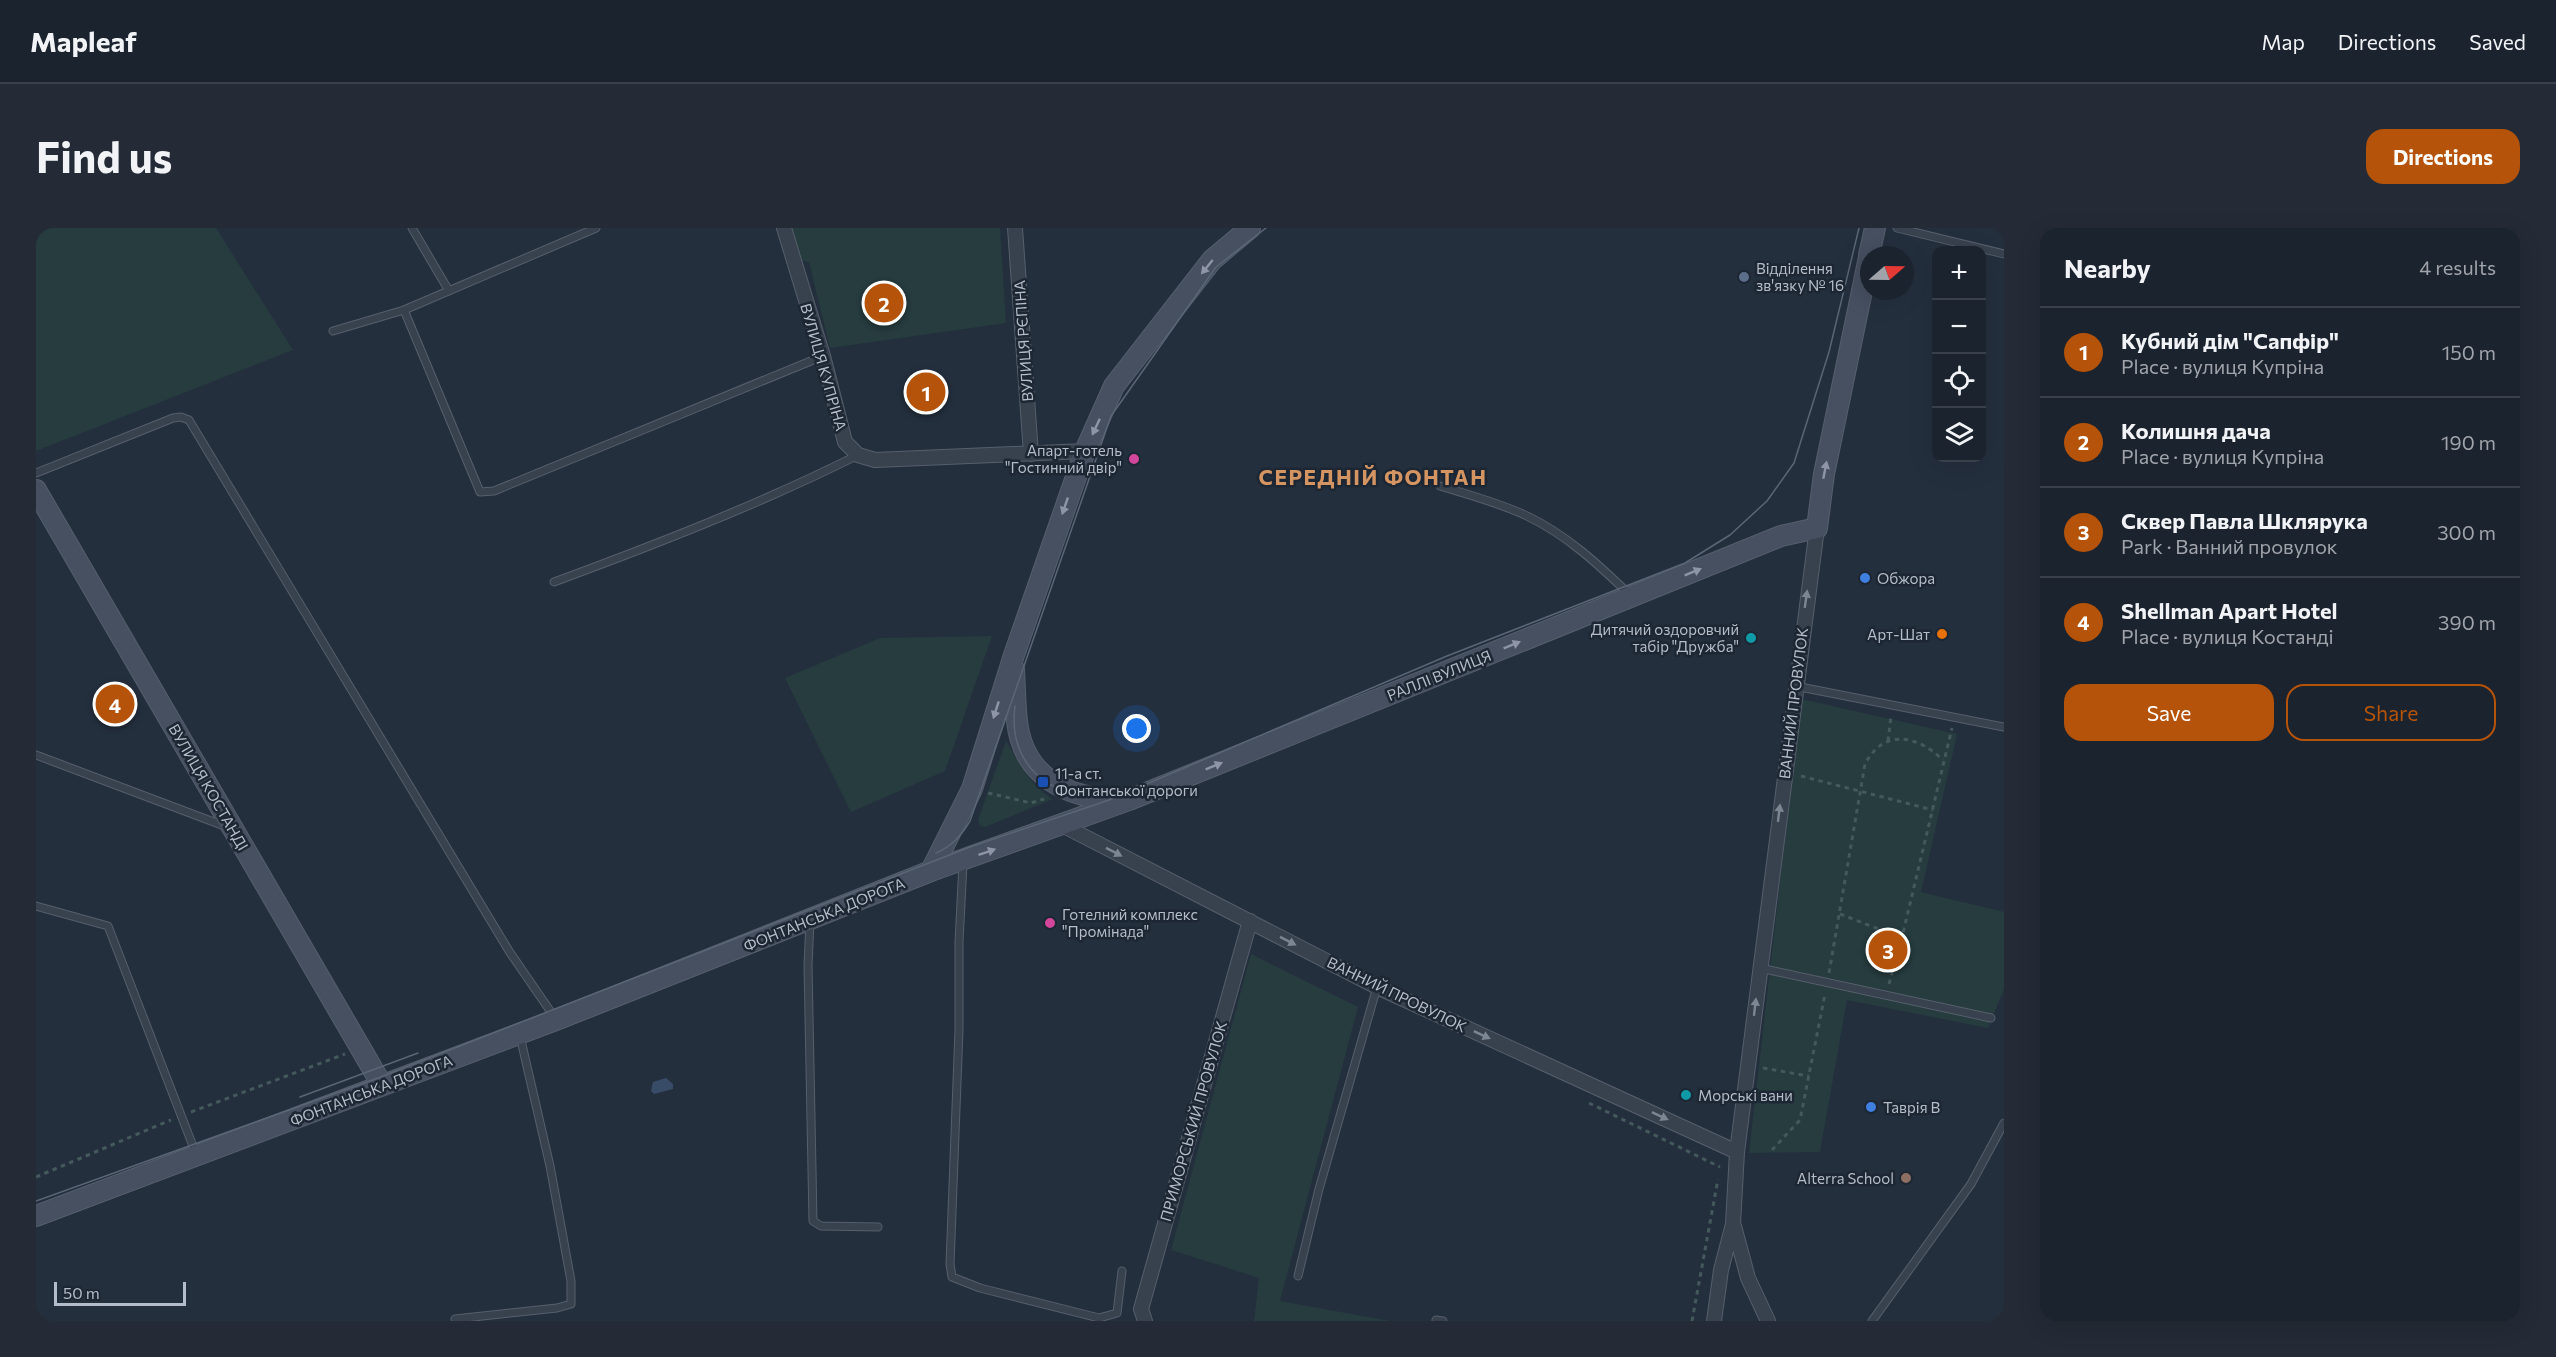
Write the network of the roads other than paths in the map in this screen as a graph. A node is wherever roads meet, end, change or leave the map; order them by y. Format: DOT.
graph roads {
  1 [pos="412,228"];
  2 [pos="596,228"];
  3 [pos="784,228"];
  4 [pos="1015,228"];
  5 [pos="1250,228"];
  6 [pos="1875,228"];
  7 [pos="1898,228"];
  8 [pos="1871,246"];
  9 [pos="2004,254"];
  10 [pos="449,291"];
  11 [pos="1860,300"];
  12 [pos="404,310"];
  13 [pos="333,332"];
  14 [pos="823,356"];
  15 [pos="1085,451"];
  16 [pos="1031,454"];
  17 [pos="858,455"];
  18 [pos="36,473"];
  19 [pos="1440,486"];
  20 [pos="36,490"];
  21 [pos="1817,528"];
  22 [pos="554,582"];
  23 [pos="1632,597"];
  24 [pos="1014,655"];
  25 [pos="1795,686"];
  26 [pos="2004,727"];
  27 [pos="36,755"];
  28 [pos="1129,800"];
  29 [pos="1062,825"];
  30 [pos="234,830"];
  31 [pos="963,860"];
  32 [pos="931,871"];
  33 [pos="36,906"];
  34 [pos="811,919"];
  35 [pos="1250,921"];
  36 [pos="1760,968"];
  37 [pos="1377,987"];
  38 [pos="1991,1018"];
  39 [pos="556,1020"];
  40 [pos="520,1034"];
  41 [pos="382,1085"];
  42 [pos="2004,1122"];
  43 [pos="1737,1152"];
  44 [pos="197,1156"];
  45 [pos="36,1216"];
  46 [pos="1733,1224"];
  47 [pos="878,1227"];
  48 [pos="1122,1270"];
  49 [pos="1298,1276"];
  50 [pos="455,1319"];
  51 [pos="1145,1321"];
  52 [pos="1714,1321"];
  53 [pos="1768,1321"];
  54 [pos="1872,1321"];
  1 -- 10 [label="lane"];
  2 -- 10 [label="lane"];
  3 -- 14 [label="street, ВУЛИЦЯ КУПРІНА"];
  4 -- 16 [label="street, ВУЛИЦЯ РЄПІНА"];
  5 -- 15 [label="main road, one-way"];
  6 -- 8 [label="main road, ВАННИЙ ПРОВУЛОК"];
  7 -- 9 [label="lane"];
  10 -- 12 [label="lane"];
  21 -- 11 [label="main road, ВАННИЙ ПРОВУЛОК, one-way"];
  12 -- 13 [label="lane"];
  12 -- 14 [label="lane"];
  14 -- 17 [label="street, ВУЛИЦЯ КУПРІНА"];
  15 -- 16 [label="street"];
  15 -- 24 [label="main road, one-way"];
  16 -- 17 [label="street"];
  17 -- 22 [label="lane"];
  18 -- 39 [label="lane"];
  19 -- 23 [label="lane"];
  20 -- 30 [label="main road, ВУЛИЦЯ КОСТАНДІ"];
  23 -- 21 [label="main road, РАЛЛІ ВУЛИЦЯ, one-way"];
  25 -- 21 [label="street, ВАННИЙ ПРОВУЛОК, one-way"];
  28 -- 23 [label="main road, РАЛЛІ ВУЛИЦЯ, one-way"];
  24 -- 28 [label="main road"];
  24 -- 32 [label="main road, one-way"];
  25 -- 26 [label="lane"];
  36 -- 25 [label="street, ВАННИЙ ПРОВУЛОК, one-way"];
  27 -- 30 [label="lane"];
  28 -- 29 [label="main road, РАЛЛІ ВУЛИЦЯ"];
  31 -- 29 [label="main road, РАЛЛІ ВУЛИЦЯ, one-way"];
  29 -- 35 [label="street, ВАННИЙ ПРОВУЛОК, one-way"];
  30 -- 41 [label="main road, ВУЛИЦЯ КОСТАНДІ"];
  31 -- 32 [label="main road, ФОНТАНСЬКА ДОРОГА"];
  31 -- 48 [label="lane"];
  32 -- 34 [label="main road, ФОНТАНСЬКА ДОРОГА"];
  33 -- 44 [label="lane"];
  34 -- 39 [label="main road, ФОНТАНСЬКА ДОРОГА"];
  34 -- 47 [label="lane"];
  35 -- 37 [label="street, ВАННИЙ ПРОВУЛОК, one-way"];
  35 -- 51 [label="street, ПРИМОРСЬКИЙ ПРОВУЛОК"];
  36 -- 38 [label="lane"];
  43 -- 36 [label="street, ВАННИЙ ПРОВУЛОК, one-way"];
  37 -- 43 [label="street, ВАННИЙ ПРОВУЛОК, one-way"];
  37 -- 49 [label="lane"];
  39 -- 40 [label="main road, ФОНТАНСЬКА ДОРОГА"];
  40 -- 41 [label="main road, ФОНТАНСЬКА ДОРОГА"];
  40 -- 50 [label="lane"];
  41 -- 44 [label="main road, ФОНТАНСЬКА ДОРОГА"];
  42 -- 54 [label="lane"];
  43 -- 46 [label="street, ВАННИЙ ПРОВУЛОК"];
  44 -- 45 [label="main road, ФОНТАНСЬКА ДОРОГА"];
  46 -- 52 [label="street, ВАННИЙ ПРОВУЛОК"];
  46 -- 53 [label="street, ВАННИЙ ПРОВУЛОК"];
}
